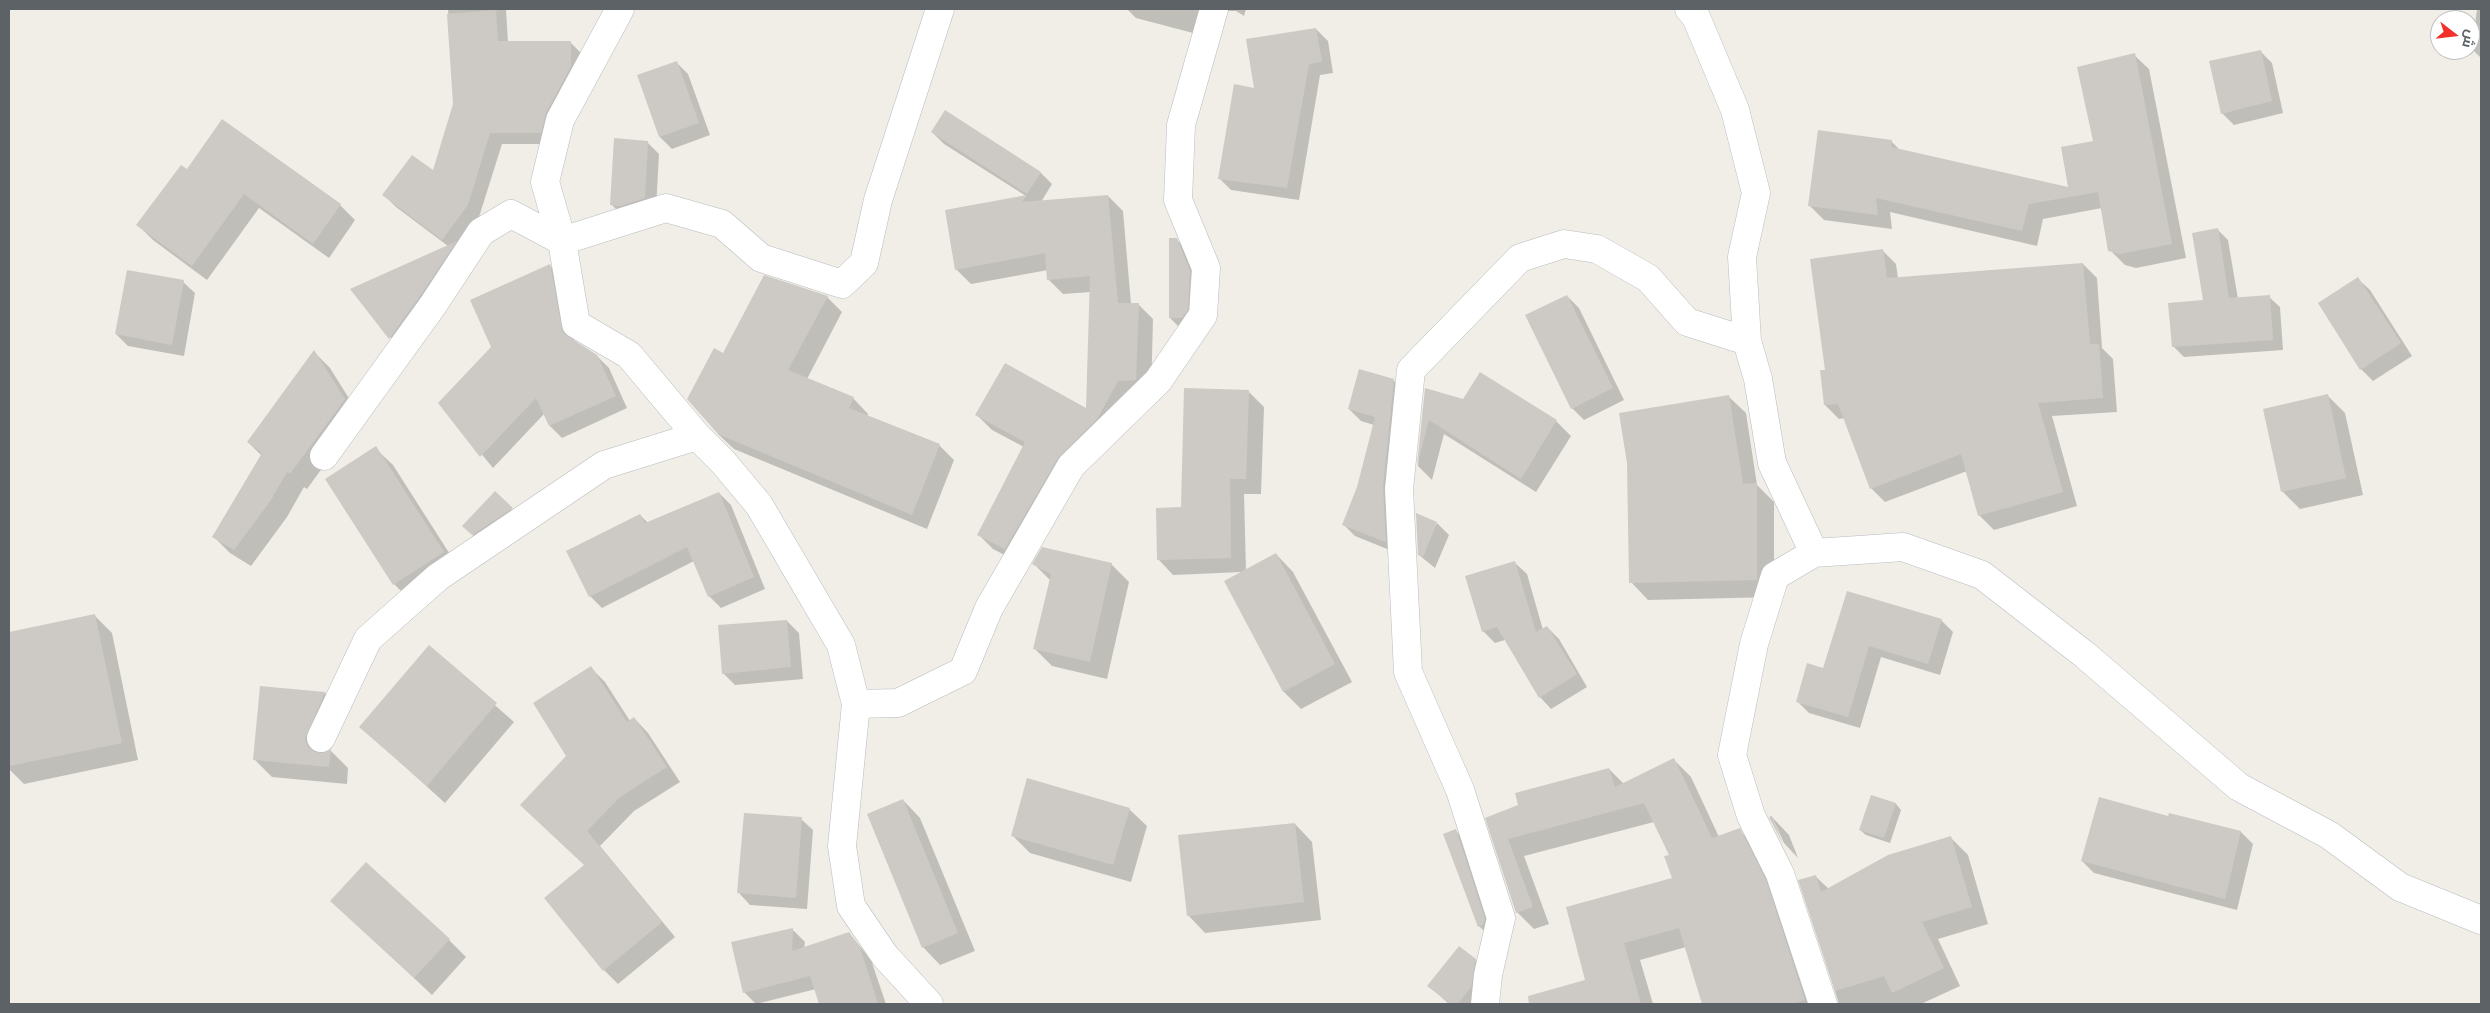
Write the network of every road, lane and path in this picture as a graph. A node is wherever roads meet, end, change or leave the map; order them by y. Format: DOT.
graph roads {
  1 [pos="620,9"];
  2 [pos="940,9"];
  3 [pos="1214,9"];
  4 [pos="1694,11"];
  5 [pos="562,241"];
  6 [pos="1747,341"];
  7 [pos="697,436"];
  8 [pos="324,456"];
  9 [pos="1814,553"];
  10 [pos="856,704"];
  11 [pos="321,738"];
  12 [pos="2481,920"];
  13 [pos="929,1004"];
  14 [pos="1485,1004"];
  15 [pos="1823,1004"];
  1 -- 5 [label="street"];
  2 -- 5 [label="street"];
  3 -- 10 [label="street"];
  4 -- 6 [label="street"];
  5 -- 7 [label="street"];
  5 -- 8 [label="street"];
  6 -- 9 [label="street"];
  6 -- 14 [label="street"];
  7 -- 10 [label="street"];
  7 -- 11 [label="street"];
  9 -- 12 [label="street"];
  9 -- 15 [label="street"];
  10 -- 13 [label="street"];
}
